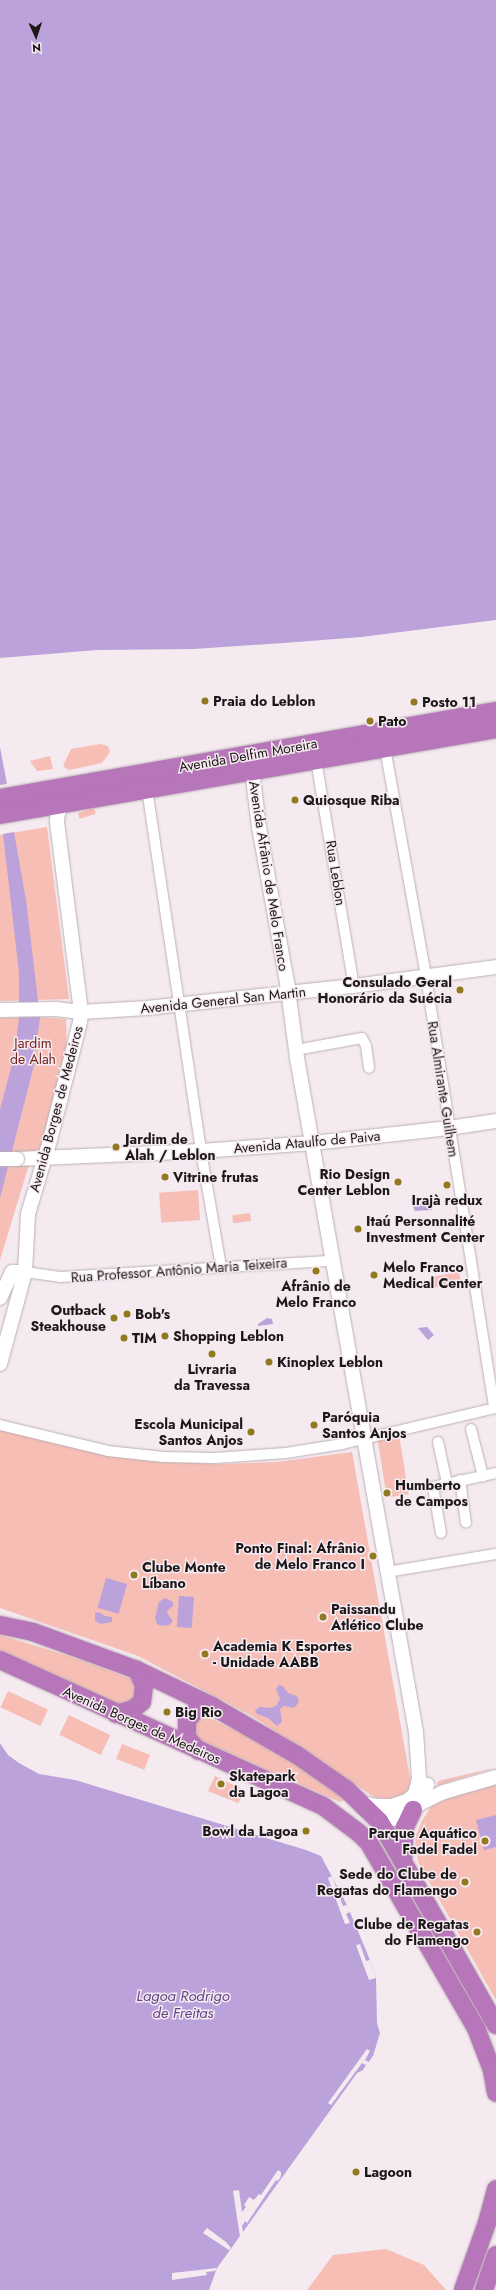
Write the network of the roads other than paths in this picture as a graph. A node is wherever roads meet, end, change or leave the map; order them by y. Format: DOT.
graph roads {
  1 [pos="496,711"];
  2 [pos="496,729"];
  3 [pos="385,748"];
  4 [pos="240,756"];
  5 [pos="316,760"];
  6 [pos="252,770"];
  7 [pos="147,789"];
  8 [pos="35,792"];
  9 [pos="0,798"];
  10 [pos="64,804"];
  11 [pos="0,807"];
  12 [pos="0,815"];
  13 [pos="496,967"];
  14 [pos="426,977"];
  15 [pos="354,986"];
  16 [pos="288,993"];
  17 [pos="180,1005"];
  18 [pos="0,1010"];
  19 [pos="81,1012"];
  20 [pos="296,1050"];
  21 [pos="369,1068"];
  22 [pos="496,1121"];
  23 [pos="449,1128"];
  24 [pos="313,1143"];
  25 [pos="201,1151"];
  26 [pos="45,1158"];
  27 [pos="0,1159"];
  28 [pos="333,1260"];
  29 [pos="221,1266"];
  30 [pos="25,1272"];
  31 [pos="0,1298"];
  32 [pos="0,1364"];
  33 [pos="495,1408"];
  34 [pos="0,1425"];
  35 [pos="472,1429"];
  36 [pos="364,1439"];
  37 [pos="438,1442"];
  38 [pos="496,1473"];
  39 [pos="483,1476"];
  40 [pos="460,1480"];
  41 [pos="447,1483"];
  42 [pos="466,1523"];
  43 [pos="441,1533"];
  44 [pos="496,1554"];
  45 [pos="387,1572"];
  46 [pos="0,1625"];
  47 [pos="0,1660"];
  48 [pos="137,1670"];
  49 [pos="212,1706"];
  50 [pos="116,1714"];
  51 [pos="416,1732"];
  52 [pos="199,1751"];
  53 [pos="496,1776"];
  54 [pos="361,1803"];
  55 [pos="323,1806"];
  56 [pos="416,1807"];
  57 [pos="379,1821"];
  58 [pos="403,1861"];
  59 [pos="496,2025"];
  60 [pos="496,2093"];
  61 [pos="496,2189"];
  62 [pos="496,2255"];
  63 [pos="463,2290"];
  64 [pos="484,2290"];
  1 -- 4 [label="highway, Avenida Delfim Moreira"];
  2 -- 3 [label="highway, Avenida Delfim Moreira"];
  3 -- 5 [label="highway, Avenida Delfim Moreira"];
  3 -- 14 [label="street, Rua Almirante Guilhem"];
  4 -- 6 [label="main road, Avenida Afrânio de Melo Franco"];
  4 -- 8 [label="highway, Avenida Delfim Moreira"];
  5 -- 6 [label="highway, Avenida Delfim Moreira"];
  5 -- 15 [label="street, Rua Leblon"];
  6 -- 7 [label="highway, Avenida Delfim Moreira"];
  6 -- 16 [label="main road, Avenida Afrânio de Melo Franco"];
  7 -- 10 [label="highway, Avenida Delfim Moreira"];
  7 -- 17 [label="street"];
  8 -- 9 [label="highway, Avenida Delfim Moreira"];
  8 -- 11 [label="highway"];
  10 -- 12 [label="highway, Avenida Delfim Moreira"];
  10 -- 19 [label="main road, Avenida Borges de Medeiros"];
  13 -- 14 [label="main road, Avenida General San Martin"];
  14 -- 15 [label="main road, Avenida General San Martin"];
  14 -- 23 [label="street, Rua Almirante Guilhem"];
  15 -- 16 [label="main road, Avenida General San Martin"];
  16 -- 17 [label="main road, Avenida General San Martin"];
  16 -- 20 [label="main road, Avenida Afrânio de Melo Franco"];
  17 -- 19 [label="main road, Avenida General San Martin"];
  17 -- 25 [label="street"];
  18 -- 19 [label="main road, Avenida General San Martin"];
  19 -- 26 [label="main road, Avenida Borges de Medeiros"];
  20 -- 21 [label="street"];
  20 -- 24 [label="main road, Avenida Afrânio de Melo Franco"];
  22 -- 23 [label="main road, Avenida Ataulfo de Paiva"];
  23 -- 24 [label="main road, Avenida Ataulfo de Paiva"];
  23 -- 33 [label="street, Rua Almirante Guilhem"];
  24 -- 25 [label="main road, Avenida Ataulfo de Paiva"];
  24 -- 28 [label="main road, Avenida Afrânio de Melo Franco"];
  25 -- 26 [label="main road, Avenida Ataulfo de Paiva"];
  25 -- 29 [label="street"];
  26 -- 27 [label="main road, Avenida Ataulfo de Paiva, bridge"];
  26 -- 30 [label="main road, Avenida Borges de Medeiros"];
  28 -- 29 [label="street, Rua Professor Antônio Maria Teixeira"];
  28 -- 36 [label="main road, Avenida Afrânio de Melo Franco"];
  29 -- 30 [label="street, Rua Professor Antônio Maria Teixeira"];
  30 -- 31 [label="main road"];
  30 -- 32 [label="main road, Avenida Borges de Medeiros"];
  33 -- 36 [label="street"];
  34 -- 36 [label="street"];
  35 -- 39 [label="street"];
  36 -- 45 [label="main road, Avenida Afrânio de Melo Franco"];
  37 -- 41 [label="street"];
  38 -- 39 [label="street"];
  39 -- 40 [label="street"];
  40 -- 41 [label="street"];
  40 -- 42 [label="street"];
  41 -- 43 [label="street"];
  44 -- 45 [label="street"];
  45 -- 51 [label="main road, Avenida Afrânio de Melo Franco"];
  46 -- 48 [label="highway"];
  47 -- 50 [label="highway, Avenida Borges de Medeiros"];
  48 -- 49 [label="highway"];
  48 -- 50 [label="highway"];
  49 -- 52 [label="highway"];
  49 -- 54 [label="highway"];
  50 -- 52 [label="highway, Avenida Borges de Medeiros"];
  51 -- 54 [label="main road, Avenida Afrânio de Melo Franco"];
  51 -- 56 [label="main road, Avenida Afrânio de Melo Franco"];
  52 -- 55 [label="highway, Avenida Borges de Medeiros"];
  53 -- 56 [label="main road"];
  54 -- 57 [label="highway"];
  55 -- 57 [label="highway"];
  55 -- 60 [label="highway, Avenida Borges de Medeiros"];
  56 -- 57 [label="main road"];
  56 -- 58 [label="highway"];
  57 -- 58 [label="highway"];
  58 -- 59 [label="highway"];
  61 -- 63 [label="highway"];
  62 -- 64 [label="highway"];
}
